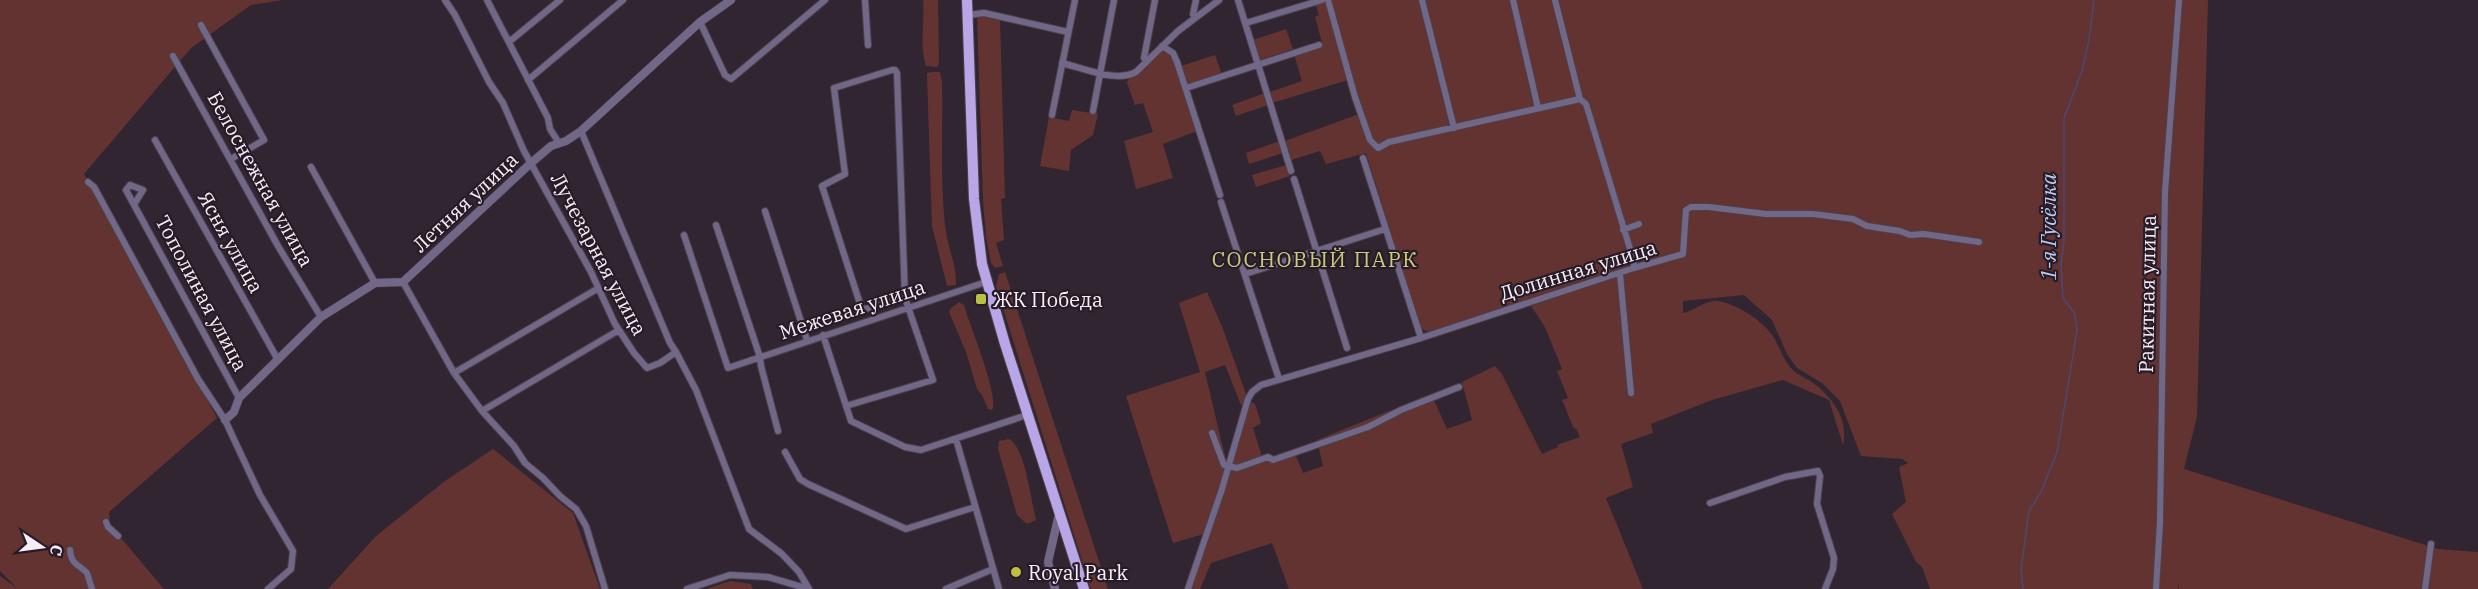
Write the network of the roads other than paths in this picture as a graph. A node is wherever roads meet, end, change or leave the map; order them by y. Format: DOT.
graph roads {
  1 [pos="445,0"];
  2 [pos="560,0"];
  3 [pos="623,0"];
  4 [pos="825,0"];
  5 [pos="865,0"];
  6 [pos="967,0"];
  7 [pos="1074,0"];
  8 [pos="1114,0"];
  9 [pos="1155,0"];
  10 [pos="1196,0"];
  11 [pos="1219,0"];
  12 [pos="1238,0"];
  13 [pos="1322,0"];
  14 [pos="1328,0"];
  15 [pos="1422,0"];
  16 [pos="1513,0"];
  17 [pos="1555,0"];
  18 [pos="2179,0"];
  19 [pos="489,1"];
  20 [pos="728,1"];
  21 [pos="968,15"];
  22 [pos="1195,18"];
  23 [pos="700,22"];
  24 [pos="1246,23"];
  25 [pos="201,25"];
  26 [pos="1068,32"];
  27 [pos="509,42"];
  28 [pos="868,45"];
  29 [pos="1319,45"];
  30 [pos="1162,46"];
  31 [pos="173,56"];
  32 [pos="1146,61"];
  33 [pos="1062,63"];
  34 [pos="1258,64"];
  35 [pos="1099,72"];
  36 [pos="528,80"];
  37 [pos="1186,88"];
  38 [pos="1580,99"];
  39 [pos="1538,108"];
  40 [pos="1093,111"];
  41 [pos="1052,115"];
  42 [pos="1454,128"];
  43 [pos="581,131"];
  44 [pos="155,140"];
  45 [pos="559,143"];
  46 [pos="231,159"];
  47 [pos="1364,159"];
  48 [pos="531,163"];
  49 [pos="311,167"];
  50 [pos="1291,171"];
  51 [pos="1294,179"];
  52 [pos="88,182"];
  53 [pos="135,203"];
  54 [pos="765,211"];
  55 [pos="1639,224"];
  56 [pos="716,225"];
  57 [pos="1385,229"];
  58 [pos="1623,230"];
  59 [pos="684,235"];
  60 [pos="1980,242"];
  61 [pos="1317,251"];
  62 [pos="1634,268"];
  63 [pos="1245,274"];
  64 [pos="1620,274"];
  65 [pos="403,282"];
  66 [pos="987,282"];
  67 [pos="375,283"];
  68 [pos="597,290"];
  69 [pos="905,298"];
  70 [pos="911,308"];
  71 [pos="862,310"];
  72 [pos="321,317"];
  73 [pos="866,322"];
  74 [pos="619,330"];
  75 [pos="823,335"];
  76 [pos="1421,338"];
  77 [pos="807,340"];
  78 [pos="1347,348"];
  79 [pos="676,352"];
  80 [pos="760,357"];
  81 [pos="278,360"];
  82 [pos="454,373"];
  83 [pos="1279,379"];
  84 [pos="1459,387"];
  85 [pos="1631,393"];
  86 [pos="239,398"];
  87 [pos="846,406"];
  88 [pos="482,411"];
  89 [pos="1027,415"];
  90 [pos="225,420"];
  91 [pos="778,431"];
  92 [pos="1212,433"];
  93 [pos="956,439"];
  94 [pos="785,452"];
  95 [pos="1228,466"];
  96 [pos="1710,503"];
  97 [pos="975,507"];
  98 [pos="1059,513"];
  99 [pos="106,522"];
  100 [pos="118,536"];
  101 [pos="2431,544"];
  102 [pos="70,550"];
  103 [pos="993,569"];
  104 [pos="92,589"];
  105 [pos="268,589"];
  106 [pos="605,589"];
  107 [pos="687,589"];
  108 [pos="809,589"];
  109 [pos="946,589"];
  110 [pos="999,589"];
  111 [pos="1055,589"];
  112 [pos="1084,589"];
  113 [pos="1188,589"];
  114 [pos="1825,589"];
  115 [pos="2156,589"];
  116 [pos="2425,589"];
  1 -- 48 [label="street, Лучезарная улица"];
  2 -- 27 [label="street"];
  3 -- 36 [label="street"];
  4 -- 23 [label="street"];
  5 -- 28 [label="street"];
  6 -- 21 [label="main road"];
  7 -- 26 [label="street"];
  8 -- 35 [label="street"];
  9 -- 32 [label="street"];
  10 -- 22 [label="street"];
  11 -- 22 [label="street"];
  12 -- 24 [label="street"];
  13 -- 24 [label="street"];
  14 -- 42 [label="street"];
  15 -- 42 [label="street"];
  16 -- 39 [label="street"];
  17 -- 38 [label="street"];
  18 -- 115 [label="street, Ракитная улица"];
  19 -- 27 [label="street"];
  20 -- 23 [label="street, Летняя улица"];
  21 -- 26 [label="street"];
  21 -- 66 [label="main road"];
  22 -- 30 [label="street"];
  23 -- 43 [label="street, Летняя улица"];
  24 -- 34 [label="street"];
  25 -- 46 [label="street"];
  26 -- 33 [label="street"];
  27 -- 36 [label="street"];
  29 -- 34 [label="street"];
  30 -- 32 [label="street"];
  30 -- 37 [label="street"];
  31 -- 46 [label="street, Белоснежная улица"];
  32 -- 35 [label="street"];
  33 -- 35 [label="street"];
  33 -- 41 [label="street"];
  34 -- 37 [label="street"];
  34 -- 50 [label="street"];
  35 -- 40 [label="street"];
  36 -- 45 [label="street"];
  37 -- 63 [label="street"];
  38 -- 39 [label="street"];
  38 -- 58 [label="street"];
  39 -- 42 [label="street"];
  43 -- 45 [label="street, Летняя улица"];
  43 -- 79 [label="street"];
  44 -- 81 [label="street, Ясня улица"];
  45 -- 48 [label="street, Летняя улица"];
  46 -- 72 [label="street, Белоснежная улица"];
  47 -- 57 [label="street"];
  48 -- 65 [label="street, Летняя улица"];
  48 -- 68 [label="street, Лучезарная улица"];
  49 -- 67 [label="street"];
  51 -- 61 [label="street"];
  52 -- 90 [label="street"];
  53 -- 86 [label="street, Тополиная улица"];
  54 -- 77 [label="street"];
  55 -- 58 [label="street"];
  56 -- 80 [label="street"];
  57 -- 61 [label="street"];
  57 -- 76 [label="street"];
  58 -- 62 [label="street"];
  59 -- 80 [label="street, Межевая улица"];
  60 -- 62 [label="street, Долинная улица"];
  61 -- 63 [label="street"];
  61 -- 78 [label="street"];
  62 -- 64 [label="street, Долинная улица"];
  63 -- 83 [label="street"];
  64 -- 76 [label="street, Долинная улица"];
  64 -- 85 [label="street"];
  65 -- 67 [label="street"];
  65 -- 82 [label="street"];
  66 -- 70 [label="street, Межевая улица"];
  66 -- 89 [label="main road"];
  67 -- 72 [label="street"];
  68 -- 74 [label="street, Лучезарная улица"];
  68 -- 82 [label="street"];
  69 -- 70 [label="street"];
  69 -- 71 [label="street"];
  69 -- 71 [label="street"];
  70 -- 73 [label="street, Межевая улица"];
  70 -- 87 [label="street"];
  71 -- 73 [label="street"];
  72 -- 81 [label="street"];
  73 -- 75 [label="street, Межевая улица"];
  74 -- 79 [label="street, Лучезарная улица"];
  74 -- 88 [label="street"];
  75 -- 77 [label="street, Межевая улица"];
  75 -- 87 [label="street"];
  76 -- 83 [label="street, Долинная улица"];
  77 -- 80 [label="street, Межевая улица"];
  79 -- 108 [label="street"];
  80 -- 91 [label="street"];
  81 -- 86 [label="street"];
  82 -- 88 [label="street"];
  83 -- 95 [label="street, Долинная улица"];
  84 -- 95 [label="street"];
  86 -- 90 [label="street"];
  87 -- 93 [label="street"];
  88 -- 106 [label="street"];
  89 -- 93 [label="street"];
  89 -- 98 [label="main road"];
  90 -- 105 [label="street"];
  92 -- 95 [label="street"];
  93 -- 97 [label="street"];
  94 -- 97 [label="street"];
  95 -- 113 [label="street"];
  96 -- 114 [label="street"];
  97 -- 103 [label="street"];
  98 -- 111 [label="street"];
  98 -- 112 [label="main road"];
  99 -- 100 [label="street"];
  101 -- 116 [label="street"];
  102 -- 104 [label="street"];
  103 -- 109 [label="street"];
  103 -- 110 [label="street"];
  107 -- 108 [label="street"];
}
